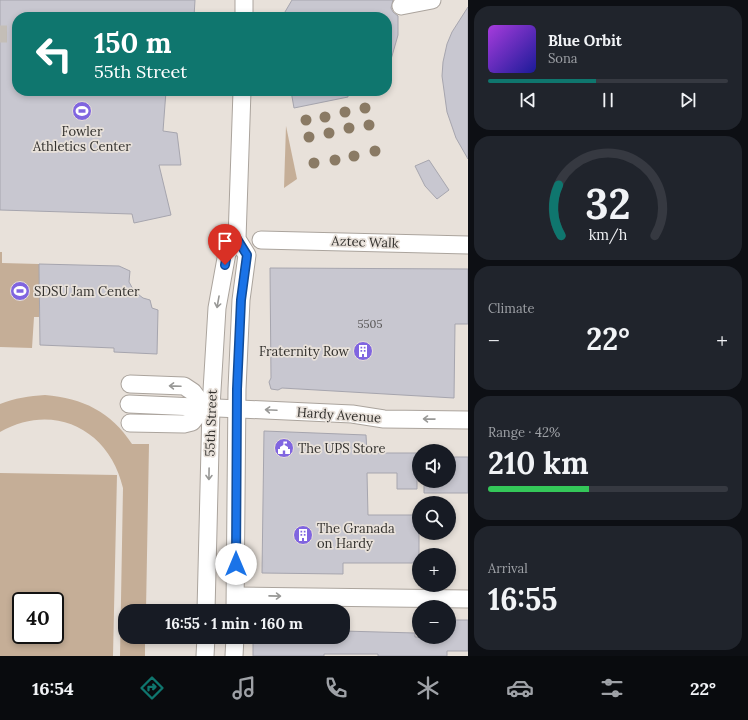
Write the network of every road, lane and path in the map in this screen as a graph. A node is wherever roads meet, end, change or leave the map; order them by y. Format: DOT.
graph roads {
  1 [pos="244,0"];
  2 [pos="432,0"];
  3 [pos="401,6"];
  4 [pos="244,12"];
  5 [pos="242,96"];
  6 [pos="237,239"];
  7 [pos="261,240"];
  8 [pos="468,245"];
  9 [pos="130,384"];
  10 [pos="129,404"];
  11 [pos="207,407"];
  12 [pos="237,408"];
  13 [pos="468,420"];
  14 [pos="130,423"];
  15 [pos="468,599"];
  16 [pos="206,604"];
  17 [pos="236,604"];
  18 [pos="206,644"];
  19 [pos="235,644"];
  20 [pos="205,656"];
  21 [pos="234,656"];
  1 -- 4 [label="street"];
  2 -- 3 [label="street"];
  5 -- 6 [label="street"];
  6 -- 11 [label="street, 55th Street, one-way"];
  6 -- 12 [label="street, 55th Street"];
  7 -- 8 [label="street, Aztec Walk"];
  11 -- 9 [label="street, one-way"];
  10 -- 11 [label="street, Hardy Avenue"];
  11 -- 12 [label="street, Hardy Avenue"];
  11 -- 14 [label="street"];
  11 -- 16 [label="street, 55th Street, one-way"];
  13 -- 12 [label="street, Hardy Avenue, one-way"];
  12 -- 17 [label="street, 55th Street"];
  17 -- 15 [label="street, one-way"];
  18 -- 20 [label="street"];
  19 -- 21 [label="street"];
}
